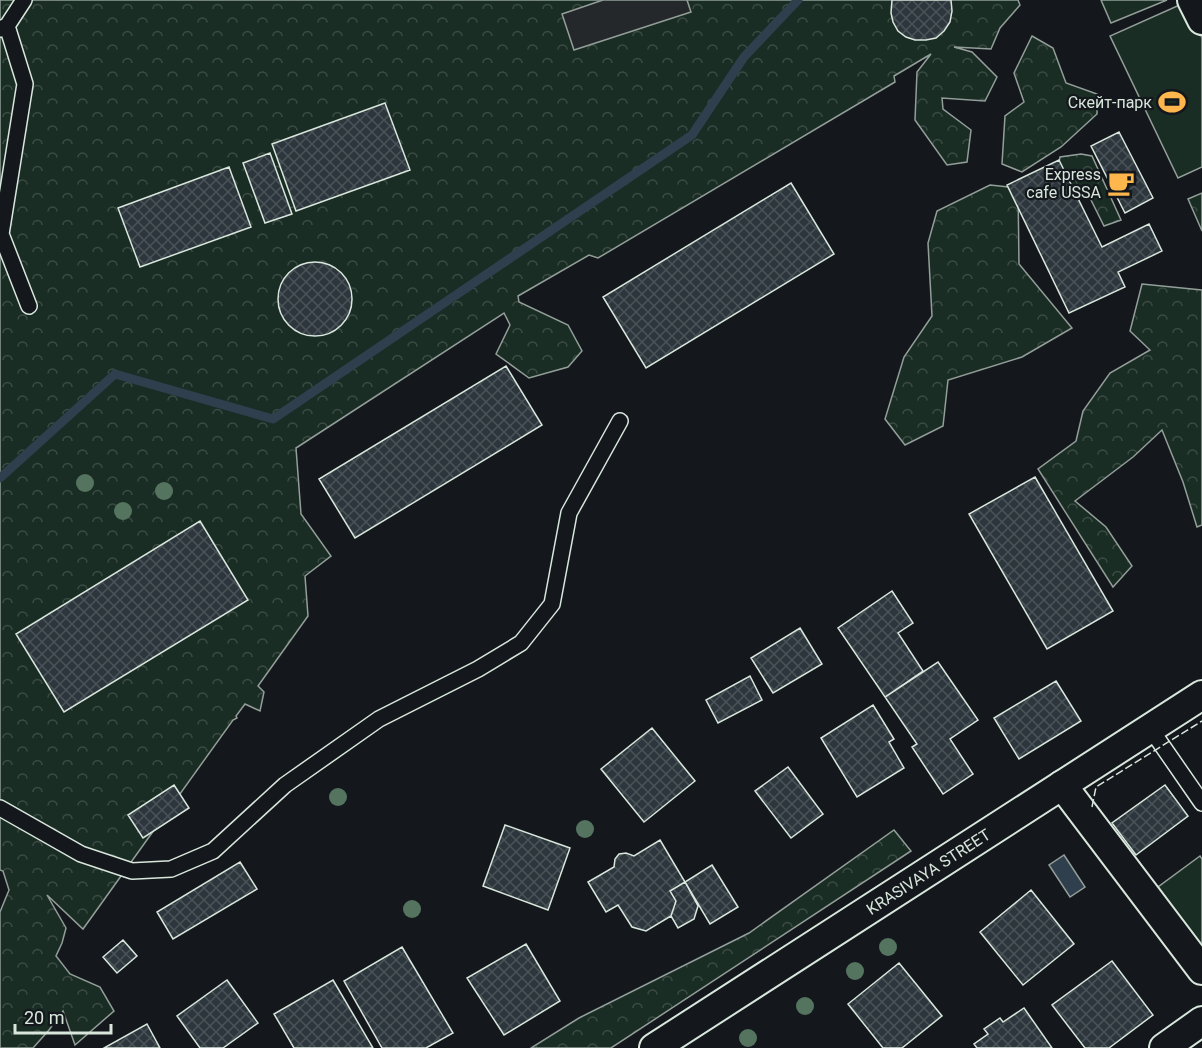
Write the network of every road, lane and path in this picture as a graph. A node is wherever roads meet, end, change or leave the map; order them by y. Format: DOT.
graph roads {
  1 [pos="24,0"];
  2 [pos="1192,0"];
  3 [pos="1202,20"];
  4 [pos="4,28"];
  5 [pos="29,306"];
  6 [pos="620,421"];
  7 [pos="1202,694"];
  8 [pos="1150,728"];
  9 [pos="1062,785"];
  10 [pos="1202,803"];
  11 [pos="0,808"];
  12 [pos="1202,970"];
  13 [pos="1202,1021"];
  14 [pos="654,1048"];
  15 [pos="1164,1048"];
  1 -- 4 [label="lane"];
  2 -- 3 [label="street"];
  4 -- 5 [label="lane"];
  6 -- 11 [label="lane"];
  7 -- 8 [label="street, KRASIVAYA STREET"];
  8 -- 9 [label="street, KRASIVAYA STREET"];
  8 -- 10 [label="lane"];
  9 -- 12 [label="street"];
  9 -- 14 [label="street, KRASIVAYA STREET"];
  13 -- 15 [label="street"];
}
